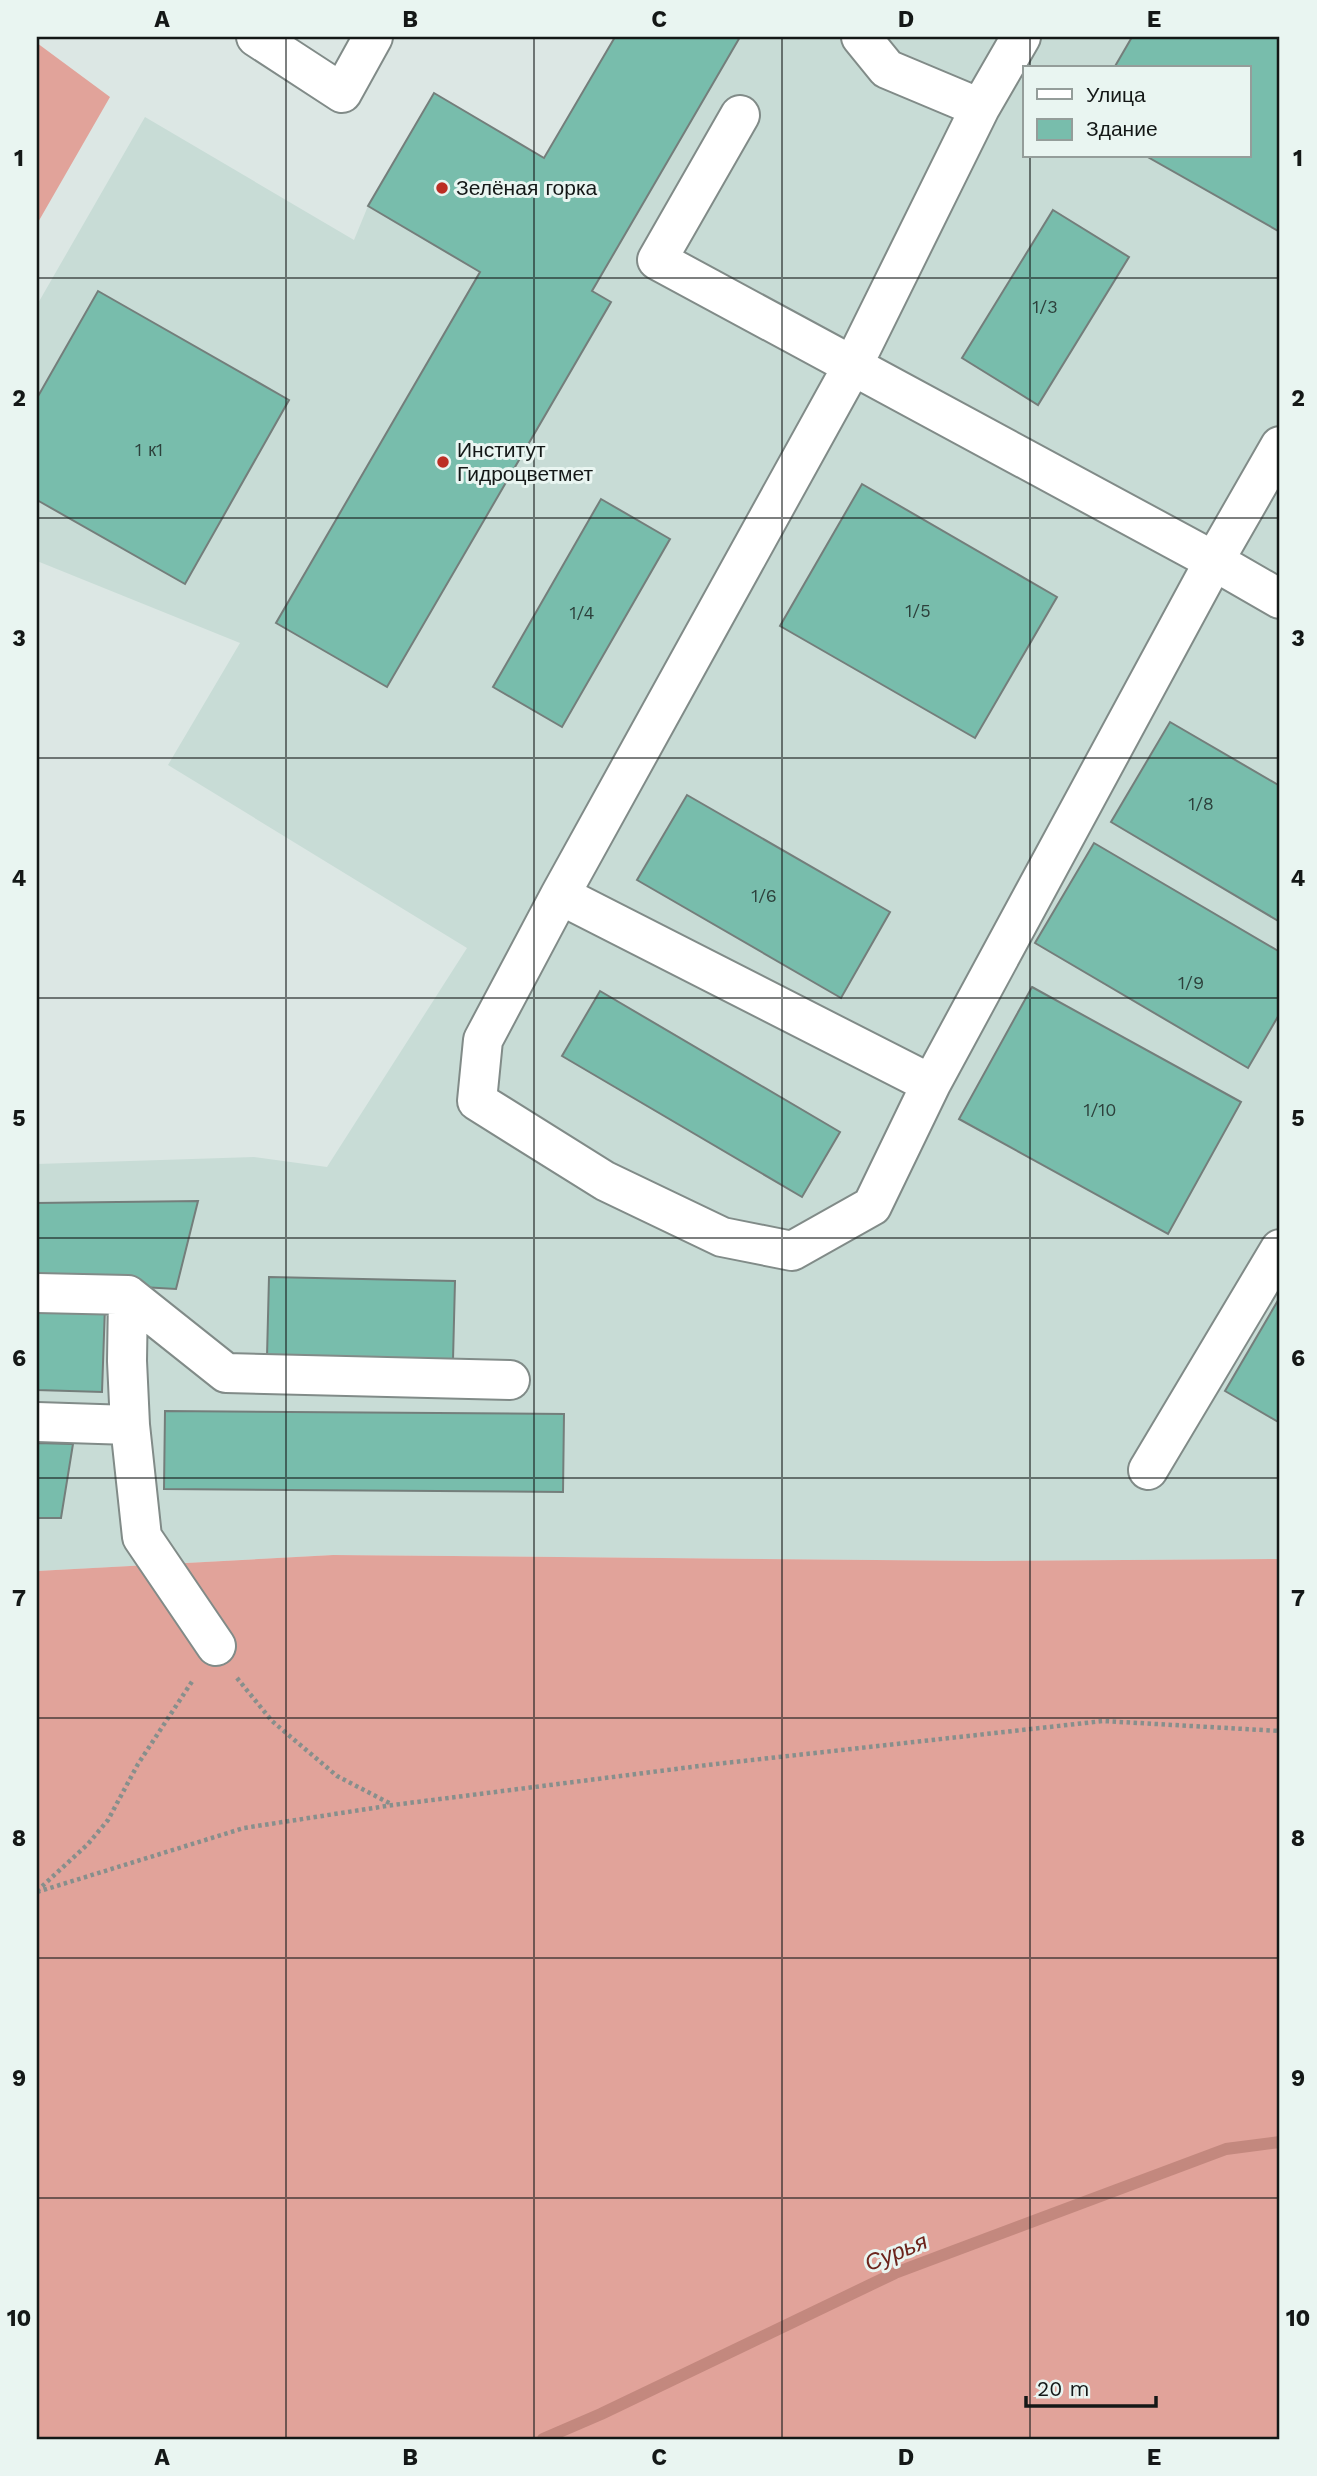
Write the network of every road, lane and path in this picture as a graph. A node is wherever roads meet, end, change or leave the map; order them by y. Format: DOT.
graph roads {
  1 [pos="373,37"];
  2 [pos="861,37"];
  3 [pos="1021,37"];
  4 [pos="269,40"];
  5 [pos="980,108"];
  6 [pos="740,115"];
  7 [pos="853,365"];
  8 [pos="1280,446"];
  9 [pos="1214,561"];
  10 [pos="1280,598"];
  11 [pos="560,895"];
  12 [pos="931,1084"];
  13 [pos="1280,1250"];
  14 [pos="37,1293"];
  15 [pos="128,1295"];
  16 [pos="510,1380"];
  17 [pos="37,1422"];
  18 [pos="130,1425"];
  19 [pos="1148,1470"];
  20 [pos="216,1646"];
  21 [pos="1280,1731"];
  22 [pos="393,1805"];
  23 [pos="37,1892"];
  1 -- 4 [label="lane"];
  2 -- 5 [label="lane"];
  3 -- 5 [label="lane"];
  5 -- 7 [label="lane"];
  6 -- 7 [label="lane"];
  7 -- 9 [label="lane"];
  7 -- 11 [label="lane"];
  8 -- 9 [label="lane"];
  9 -- 10 [label="lane"];
  9 -- 12 [label="lane"];
  11 -- 12 [label="lane"];
  11 -- 12 [label="lane"];
  13 -- 19 [label="lane"];
  14 -- 15 [label="lane"];
  15 -- 16 [label="lane"];
  15 -- 18 [label="lane"];
  17 -- 18 [label="lane"];
  18 -- 20 [label="lane"];
  20 -- 22 [label="path"];
  20 -- 23 [label="path"];
  21 -- 22 [label="path"];
  22 -- 23 [label="path"];
}
